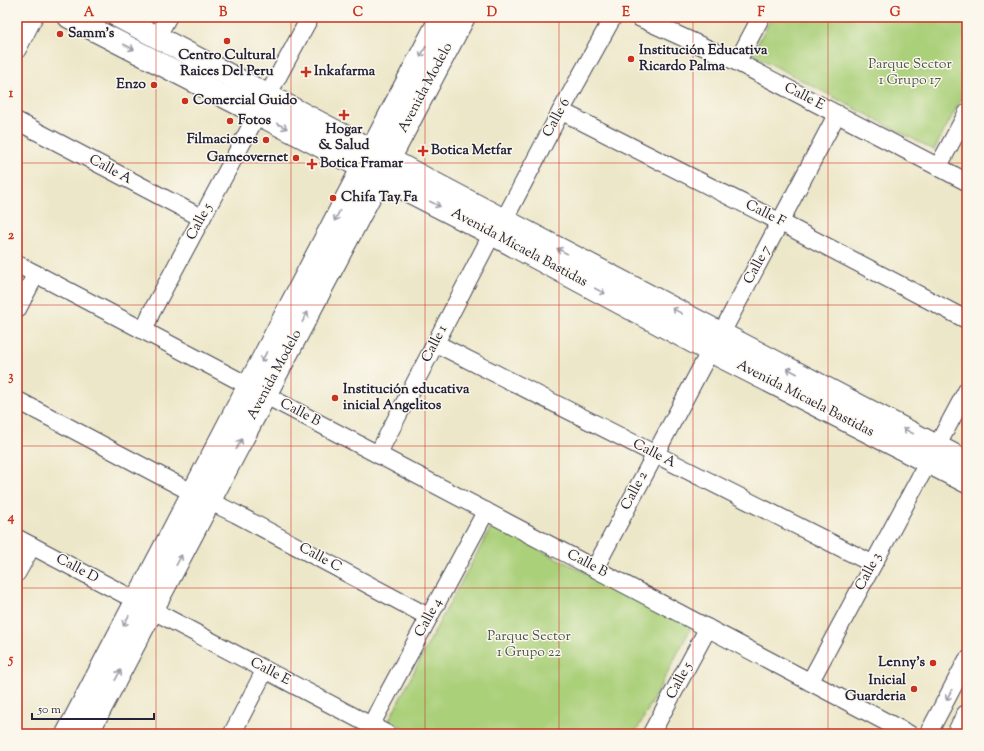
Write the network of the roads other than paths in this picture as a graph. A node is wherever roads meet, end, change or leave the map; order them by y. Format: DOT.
graph roads {
  1 [pos="34,17"];
  2 [pos="69,17"];
  3 [pos="118,17"];
  4 [pos="168,17"];
  5 [pos="310,17"];
  6 [pos="441,17"];
  7 [pos="464,17"];
  8 [pos="613,17"];
  9 [pos="638,17"];
  10 [pos="761,17"];
  11 [pos="157,37"];
  12 [pos="17,50"];
  13 [pos="737,62"];
  14 [pos="263,104"];
  15 [pos="560,111"];
  16 [pos="967,113"];
  17 [pos="837,114"];
  18 [pos="17,121"];
  19 [pos="375,163"];
  20 [pos="938,167"];
  21 [pos="967,182"];
  22 [pos="202,218"];
  23 [pos="780,222"];
  24 [pos="498,227"];
  25 [pos="17,264"];
  26 [pos="36,274"];
  27 [pos="17,310"];
  28 [pos="967,320"];
  29 [pos="144,331"];
  30 [pos="716,342"];
  31 [pos="435,343"];
  32 [pos="257,390"];
  33 [pos="967,390"];
  34 [pos="17,400"];
  35 [pos="378,454"];
  36 [pos="655,454"];
  37 [pos="933,454"];
  38 [pos="967,462"];
  39 [pos="967,482"];
  40 [pos="201,497"];
  41 [pos="486,511"];
  42 [pos="24,542"];
  43 [pos="873,564"];
  44 [pos="594,568"];
  45 [pos="17,573"];
  46 [pos="144,605"];
  47 [pos="429,617"];
  48 [pos="708,628"];
  49 [pos="967,660"];
  50 [pos="266,670"];
  51 [pos="810,682"];
  52 [pos="967,716"];
  53 [pos="371,725"];
  54 [pos="655,733"];
  55 [pos="67,734"];
  56 [pos="87,734"];
  57 [pos="232,734"];
  58 [pos="388,734"];
  59 [pos="909,734"];
  60 [pos="928,734"];
  61 [pos="958,734"];
  1 -- 12 [label="street"];
  2 -- 14 [label="main road, Avenida Micaela Bastidas, one-way"];
  3 -- 11 [label="main road, Avenida Micaela Bastidas"];
  4 -- 11 [label="street"];
  5 -- 14 [label="street"];
  6 -- 19 [label="main road, Avenida Modelo, one-way"];
  7 -- 19 [label="main road, Avenida Modelo"];
  8 -- 15 [label="street, Calle 6"];
  9 -- 13 [label="street, Calle E"];
  10 -- 13 [label="street"];
  11 -- 14 [label="main road, Avenida Micaela Bastidas"];
  13 -- 17 [label="street, Calle E"];
  14 -- 19 [label="main road, Avenida Micaela Bastidas"];
  14 -- 22 [label="street, Calle 5"];
  15 -- 23 [label="street, Calle F"];
  15 -- 24 [label="street, Calle 6"];
  16 -- 20 [label="street"];
  17 -- 20 [label="street, Calle E"];
  17 -- 23 [label="street, Calle 7"];
  18 -- 22 [label="street, Calle A"];
  19 -- 24 [label="main road, Avenida Micaela Bastidas"];
  19 -- 32 [label="main road, Avenida Modelo"];
  20 -- 21 [label="street, Calle E"];
  22 -- 29 [label="street, Calle 5"];
  23 -- 28 [label="street, Calle F"];
  23 -- 30 [label="street, Calle 7"];
  24 -- 30 [label="main road, Avenida Micaela Bastidas"];
  24 -- 31 [label="street, Calle 1"];
  25 -- 26 [label="street, Calle B"];
  26 -- 27 [label="street"];
  26 -- 29 [label="street, Calle B"];
  29 -- 32 [label="street, Calle B"];
  30 -- 36 [label="street, Calle 2"];
  30 -- 37 [label="main road, Avenida Micaela Bastidas"];
  31 -- 35 [label="street, Calle 1"];
  31 -- 36 [label="street, Calle A"];
  32 -- 35 [label="street, Calle B"];
  32 -- 40 [label="main road, Avenida Modelo"];
  33 -- 37 [label="street, Calle 3"];
  34 -- 40 [label="street, Calle C"];
  35 -- 41 [label="street, Calle B"];
  36 -- 43 [label="street, Calle A"];
  36 -- 44 [label="street, Calle 2"];
  37 -- 38 [label="main road, Avenida Micaela Bastidas"];
  37 -- 39 [label="main road, Avenida Micaela Bastidas"];
  37 -- 43 [label="street, Calle 3"];
  40 -- 46 [label="main road, Avenida Modelo"];
  40 -- 47 [label="street, Calle C"];
  41 -- 44 [label="street, Calle B"];
  41 -- 47 [label="street, Calle 4"];
  42 -- 45 [label="street"];
  42 -- 46 [label="street, Calle D"];
  43 -- 51 [label="street, Calle 3"];
  44 -- 48 [label="street, Calle B"];
  46 -- 50 [label="street, Calle E"];
  46 -- 55 [label="main road, Avenida Modelo, one-way"];
  56 -- 46 [label="main road, Avenida Modelo, one-way"];
  47 -- 53 [label="street, Calle 4"];
  48 -- 51 [label="street, Calle B"];
  48 -- 54 [label="street, Calle 5"];
  49 -- 60 [label="street, one-way"];
  50 -- 53 [label="street, Calle E"];
  50 -- 57 [label="street"];
  51 -- 59 [label="street, Calle B"];
  52 -- 61 [label="main road"];
  53 -- 58 [label="street, Calle E"];
}
